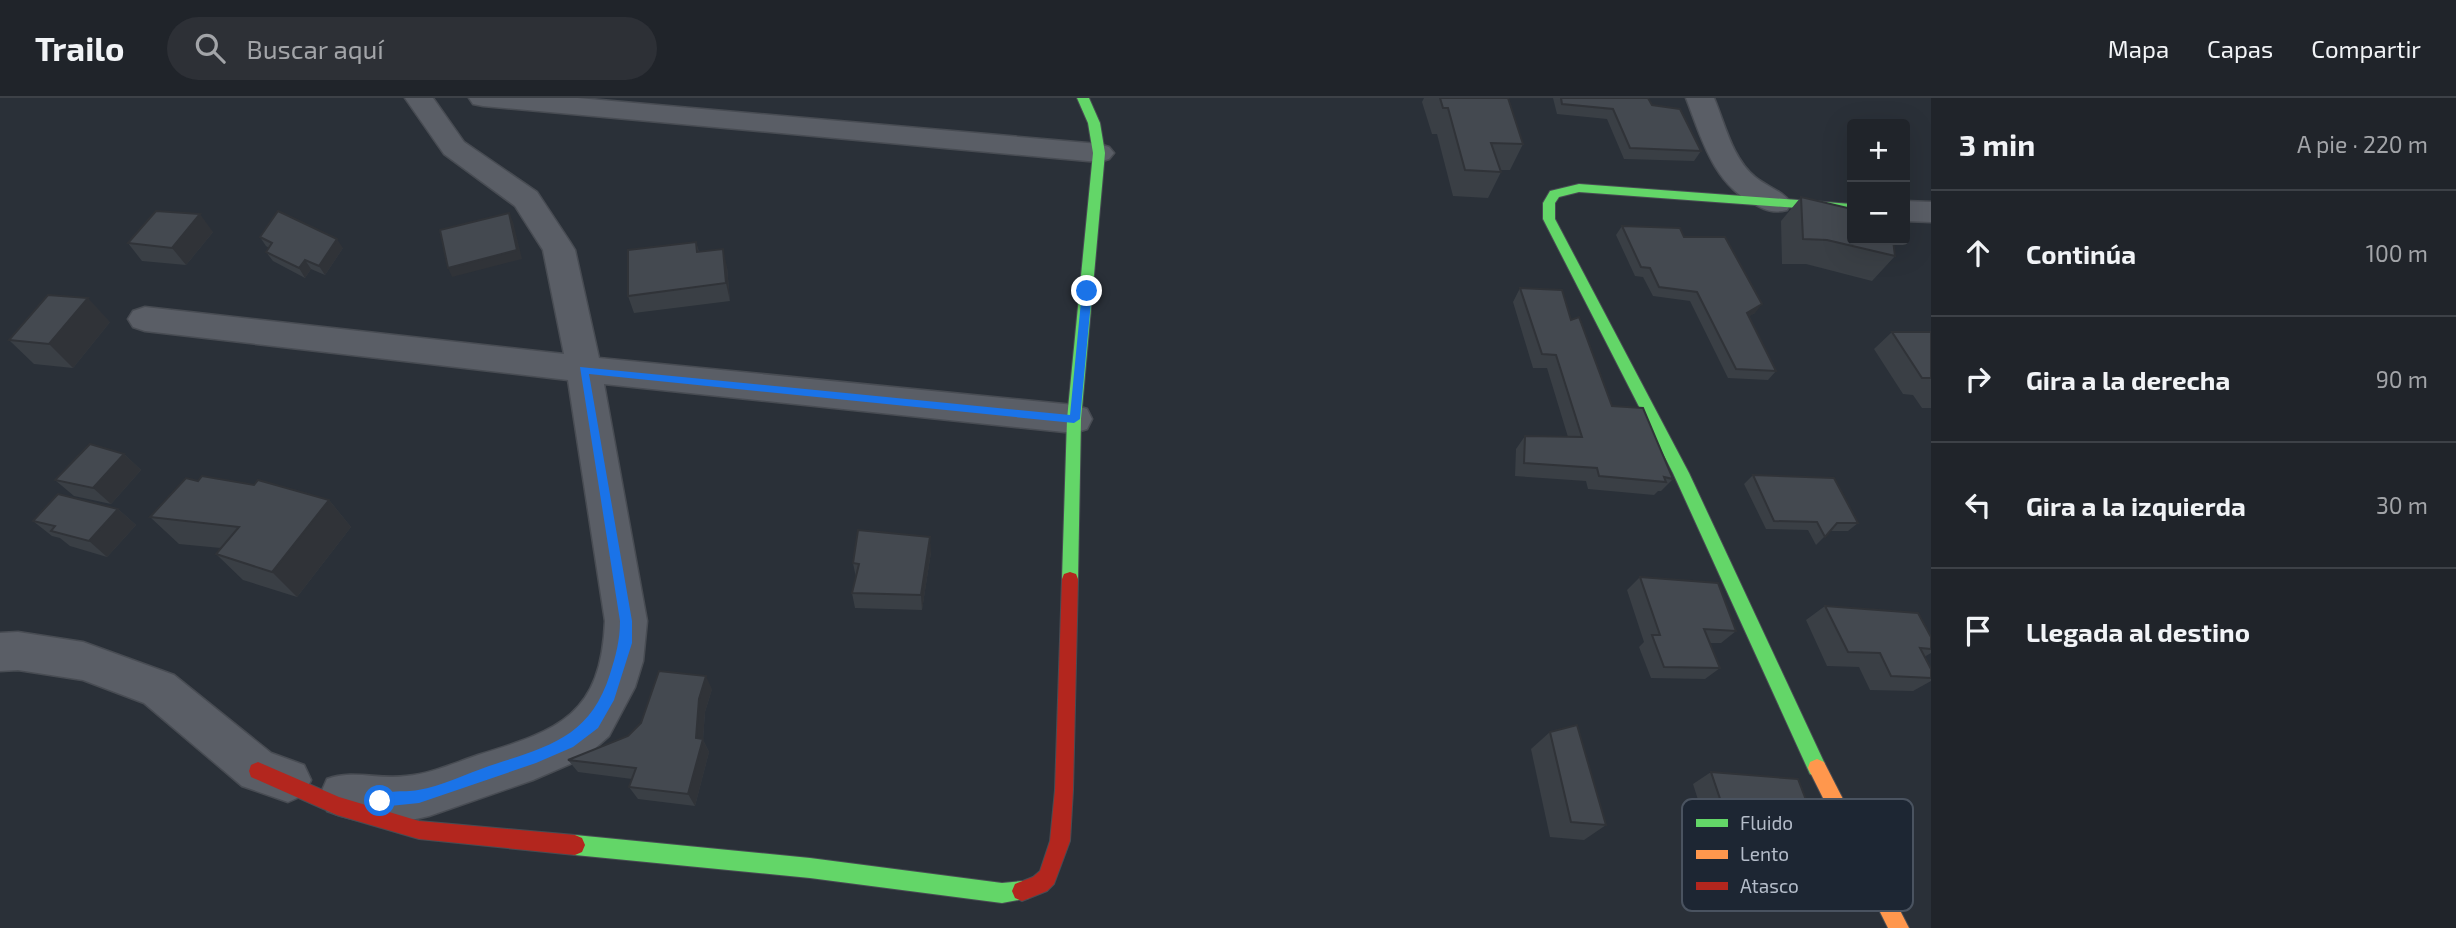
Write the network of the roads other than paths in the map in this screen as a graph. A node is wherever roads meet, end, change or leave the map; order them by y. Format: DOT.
graph roads {
  1 [pos="419,98"];
  2 [pos="483,98"];
  3 [pos="1083,98"];
  4 [pos="1700,98"];
  5 [pos="683,107"];
  6 [pos="1099,153"];
  7 [pos="1776,203"];
  8 [pos="1847,208"];
  9 [pos="1910,211"];
  10 [pos="1931,212"];
  11 [pos="145,319"];
  12 [pos="583,369"];
  13 [pos="1074,419"];
  14 [pos="0,652"];
  15 [pos="258,771"];
  16 [pos="1831,799"];
  17 [pos="1890,911"];
  18 [pos="1899,928"];
  1 -- 12 [label="street"];
  2 -- 5 [label="street"];
  3 -- 6 [label="street"];
  4 -- 7 [label="street"];
  5 -- 6 [label="street"];
  6 -- 13 [label="street"];
  7 -- 8 [label="street"];
  7 -- 16 [label="street"];
  9 -- 10 [label="street"];
  11 -- 12 [label="street"];
  12 -- 13 [label="street"];
  12 -- 15 [label="street"];
  13 -- 15 [label="street"];
  14 -- 15 [label="street"];
  17 -- 18 [label="street"];
}
